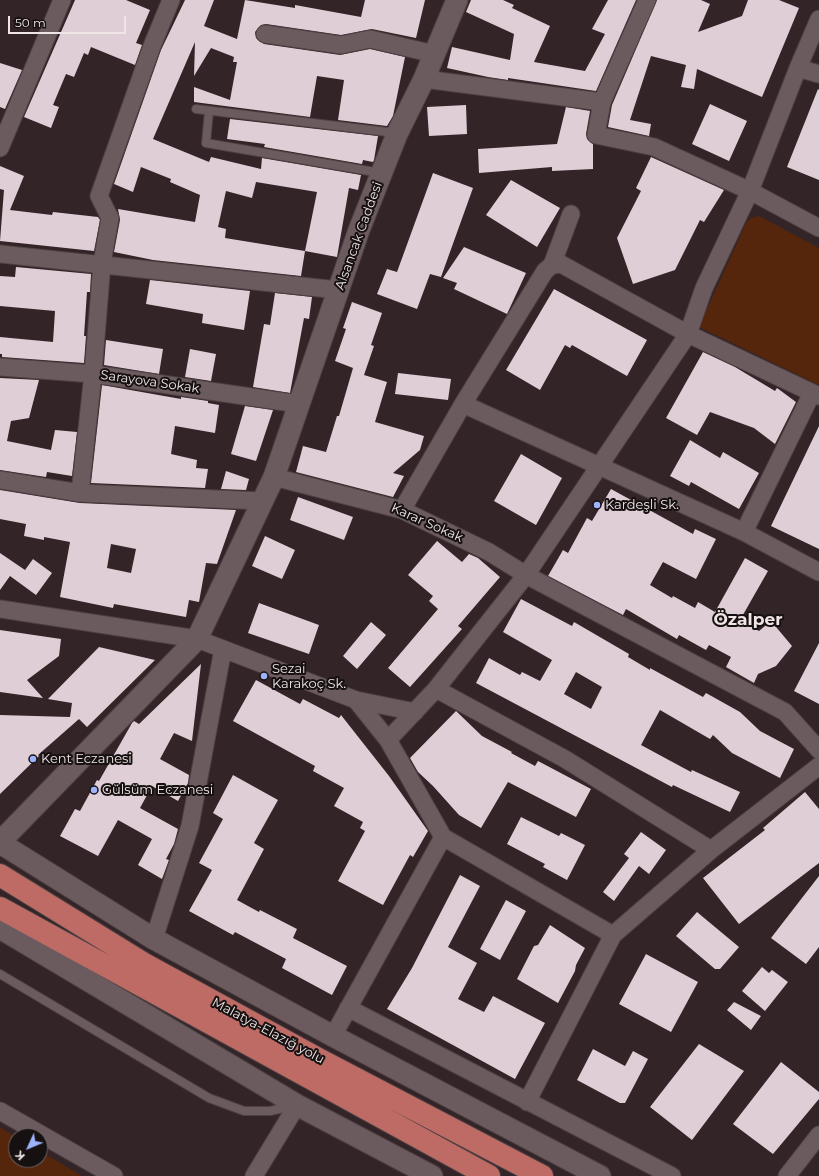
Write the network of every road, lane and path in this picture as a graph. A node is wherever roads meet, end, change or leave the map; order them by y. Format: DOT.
graph roads {
  1 [pos="62,0"];
  2 [pos="171,0"];
  3 [pos="457,0"];
  4 [pos="647,0"];
  5 [pos="819,19"];
  6 [pos="265,34"];
  7 [pos="434,54"];
  8 [pos="798,68"];
  9 [pos="819,74"];
  10 [pos="424,79"];
  11 [pos="602,102"];
  12 [pos="196,109"];
  13 [pos="210,111"];
  14 [pos="397,134"];
  15 [pos="0,148"];
  16 [pos="382,173"];
  17 [pos="750,191"];
  18 [pos="572,214"];
  19 [pos="819,228"];
  20 [pos="0,254"];
  21 [pos="102,263"];
  22 [pos="552,265"];
  23 [pos="338,290"];
  24 [pos="688,334"];
  25 [pos="0,367"];
  26 [pos="93,374"];
  27 [pos="816,394"];
  28 [pos="299,404"];
  29 [pos="463,404"];
  30 [pos="599,466"];
  31 [pos="274,477"];
  32 [pos="0,480"];
  33 [pos="80,493"];
  34 [pos="262,500"];
  35 [pos="402,510"];
  36 [pos="744,532"];
  37 [pos="819,572"];
  38 [pos="526,575"];
  39 [pos="0,609"];
  40 [pos="197,639"];
  41 [pos="223,649"];
  42 [pos="436,689"];
  43 [pos="356,700"];
  44 [pos="415,712"];
  45 [pos="388,740"];
  46 [pos="819,750"];
  47 [pos="819,766"];
  48 [pos="443,837"];
  49 [pos="0,842"];
  50 [pos="711,850"];
  51 [pos="0,875"];
  52 [pos="0,908"];
  53 [pos="0,928"];
  54 [pos="613,935"];
  55 [pos="154,938"];
  56 [pos="0,974"];
  57 [pos="348,1008"];
  58 [pos="333,1036"];
  59 [pos="527,1102"];
  60 [pos="297,1105"];
  61 [pos="0,1110"];
  62 [pos="819,1135"];
  63 [pos="114,1176"];
  64 [pos="254,1176"];
  65 [pos="432,1176"];
  66 [pos="489,1176"];
  67 [pos="542,1176"];
  68 [pos="600,1176"];
  69 [pos="672,1176"];
  70 [pos="787,1176"];
  1 -- 15 [label="street"];
  2 -- 21 [label="street"];
  3 -- 7 [label="street, Alsancak Caddesi"];
  4 -- 11 [label="street"];
  5 -- 8 [label="street"];
  6 -- 7 [label="street"];
  7 -- 10 [label="street, Alsancak Caddesi"];
  8 -- 9 [label="street"];
  8 -- 17 [label="street"];
  10 -- 11 [label="street"];
  10 -- 14 [label="street, Alsancak Caddesi"];
  11 -- 17 [label="street"];
  12 -- 13 [label="lane"];
  13 -- 14 [label="lane"];
  13 -- 16 [label="lane"];
  14 -- 16 [label="street, Alsancak Caddesi"];
  16 -- 23 [label="street, Alsancak Caddesi"];
  17 -- 19 [label="street"];
  17 -- 24 [label="street"];
  18 -- 22 [label="street"];
  20 -- 21 [label="street"];
  21 -- 23 [label="street"];
  21 -- 26 [label="street"];
  22 -- 24 [label="street"];
  22 -- 29 [label="street"];
  23 -- 28 [label="street, Alsancak Caddesi"];
  24 -- 27 [label="street"];
  24 -- 30 [label="street"];
  25 -- 26 [label="street, Sarayova Sokak"];
  26 -- 28 [label="street, Sarayova Sokak"];
  26 -- 33 [label="street"];
  27 -- 36 [label="street"];
  28 -- 31 [label="street, Alsancak Caddesi"];
  29 -- 30 [label="street"];
  29 -- 35 [label="street"];
  30 -- 36 [label="street"];
  30 -- 38 [label="street"];
  31 -- 34 [label="street, Alsancak Caddesi"];
  31 -- 35 [label="street, Karar Sokak"];
  32 -- 33 [label="street"];
  33 -- 34 [label="street"];
  34 -- 40 [label="street, Alsancak Caddesi"];
  35 -- 38 [label="street, Karar Sokak"];
  36 -- 37 [label="street"];
  38 -- 42 [label="street"];
  38 -- 46 [label="street, Karar Sokak"];
  39 -- 40 [label="street"];
  40 -- 41 [label="street"];
  40 -- 49 [label="street, Alsancak Caddesi"];
  41 -- 43 [label="street"];
  41 -- 55 [label="street"];
  42 -- 44 [label="street"];
  42 -- 50 [label="street"];
  43 -- 44 [label="street"];
  43 -- 45 [label="street"];
  44 -- 45 [label="street"];
  45 -- 48 [label="street"];
  47 -- 50 [label="street"];
  48 -- 54 [label="street"];
  48 -- 57 [label="street"];
  49 -- 55 [label="street"];
  50 -- 54 [label="street"];
  51 -- 67 [label="highway, Malatya-Elazığ yolu"];
  52 -- 66 [label="highway, Malatya-Elazığ yolu"];
  53 -- 60 [label="street"];
  54 -- 59 [label="street"];
  55 -- 58 [label="street"];
  56 -- 60 [label="lane"];
  57 -- 58 [label="street"];
  57 -- 59 [label="street"];
  58 -- 68 [label="street"];
  59 -- 69 [label="street"];
  60 -- 64 [label="street"];
  60 -- 65 [label="street"];
  61 -- 63 [label="street"];
  62 -- 70 [label="street"];
}
